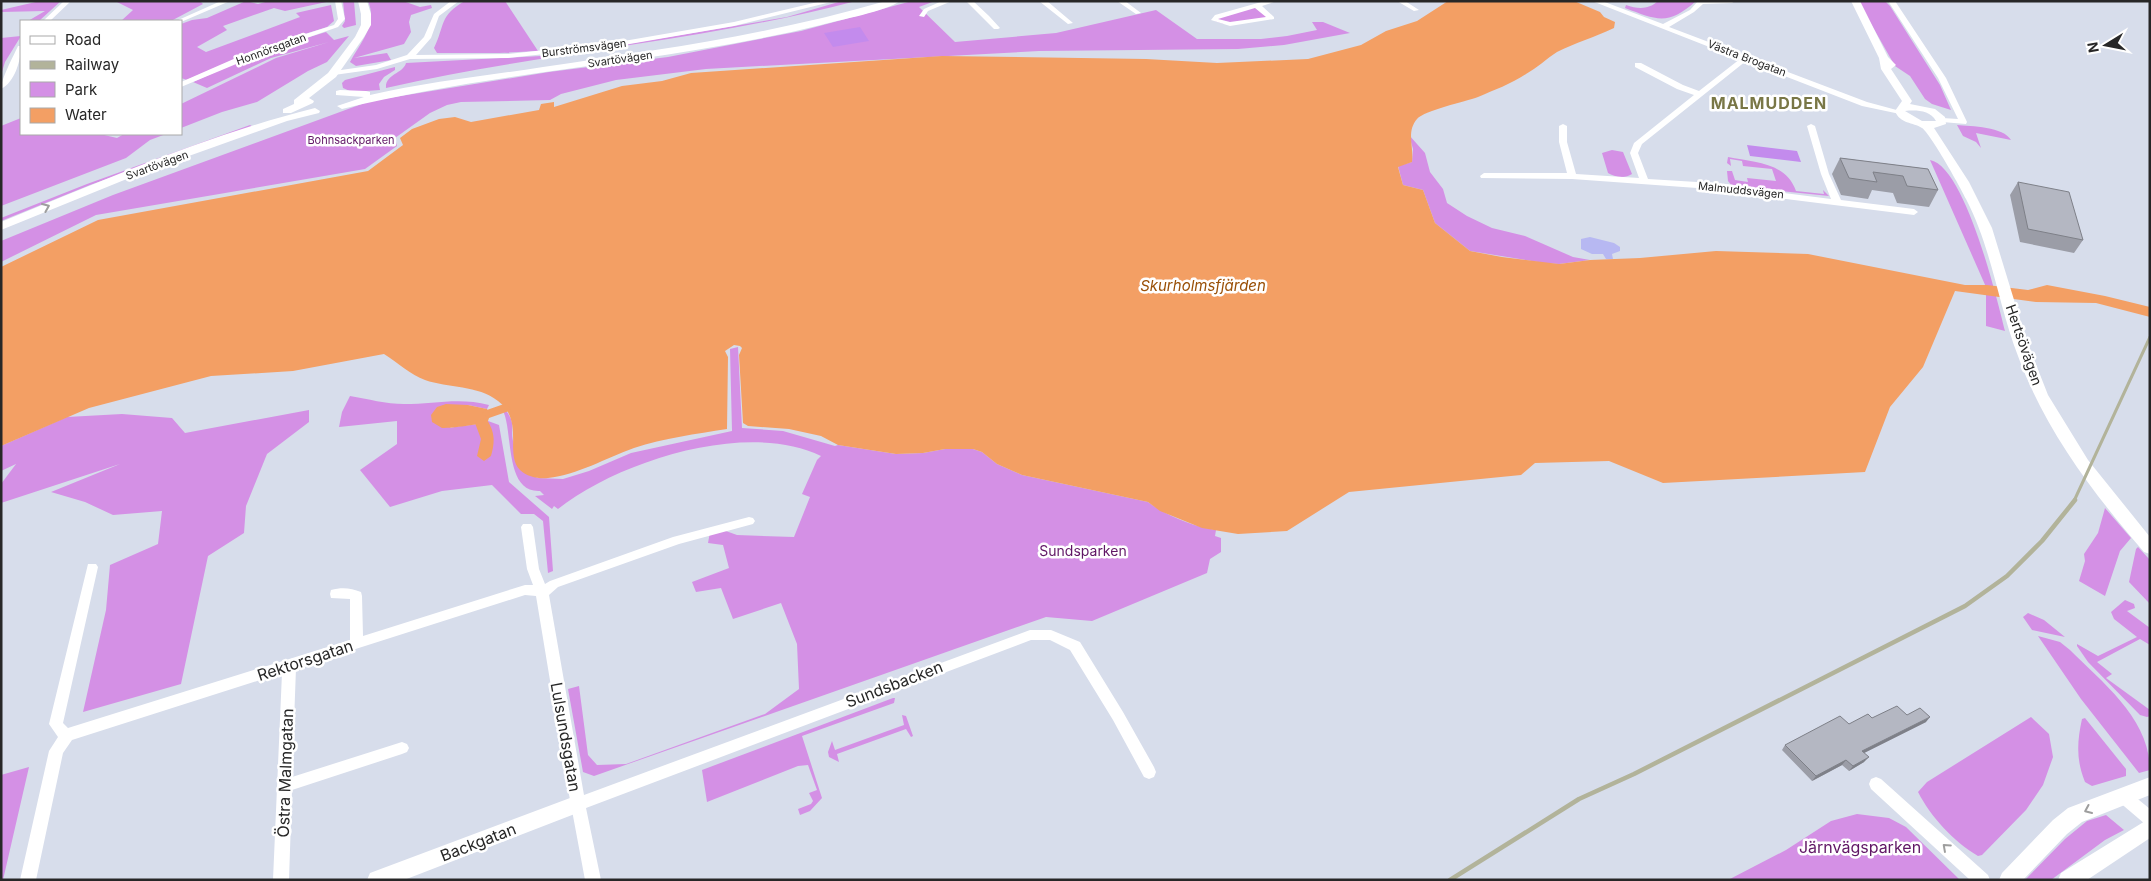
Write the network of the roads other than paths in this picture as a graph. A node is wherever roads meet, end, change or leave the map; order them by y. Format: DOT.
graph roads {
  1 [pos="68,1"];
  2 [pos="227,1"];
  3 [pos="338,1"];
  4 [pos="362,1"];
  5 [pos="456,1"];
  6 [pos="832,1"];
  7 [pos="869,1"];
  8 [pos="896,1"];
  9 [pos="949,1"];
  10 [pos="969,1"];
  11 [pos="1042,1"];
  12 [pos="1120,1"];
  13 [pos="1274,1"];
  14 [pos="1400,1"];
  15 [pos="1595,1"];
  16 [pos="1732,1"];
  17 [pos="1854,1"];
  18 [pos="1891,1"];
  19 [pos="1702,2"];
  20 [pos="1257,6"];
  21 [pos="1416,10"];
  22 [pos="1138,13"];
  23 [pos="922,16"];
  24 [pos="47,20"];
  25 [pos="181,20"];
  26 [pos="1070,23"];
  27 [pos="1663,27"];
  28 [pos="996,28"];
  29 [pos="20,50"];
  30 [pos="410,57"];
  31 [pos="1746,58"];
  32 [pos="1884,58"];
  33 [pos="1638,66"];
  34 [pos="334,73"];
  35 [pos="182,85"];
  36 [pos="1,87"];
  37 [pos="396,90"];
  38 [pos="340,93"];
  39 [pos="328,94"];
  40 [pos="1699,94"];
  41 [pos="376,95"];
  42 [pos="309,101"];
  43 [pos="342,106"];
  44 [pos="1901,110"];
  45 [pos="323,111"];
  46 [pos="1938,116"];
  47 [pos="1926,125"];
  48 [pos="1563,126"];
  49 [pos="1811,126"];
  50 [pos="218,134"];
  51 [pos="1484,176"];
  52 [pos="1572,176"];
  53 [pos="1644,181"];
  54 [pos="1837,202"];
  55 [pos="1914,212"];
  56 [pos="1,215"];
  57 [pos="1,226"];
  58 [pos="749,521"];
  59 [pos="526,527"];
  60 [pos="2150,548"];
  61 [pos="92,567"];
  62 [pos="542,593"];
  63 [pos="336,594"];
  64 [pos="358,643"];
  65 [pos="290,665"];
  66 [pos="67,735"];
  67 [pos="402,748"];
  68 [pos="1149,772"];
  69 [pos="1876,784"];
  70 [pos="285,786"];
  71 [pos="2150,786"];
  72 [pos="2123,796"];
  73 [pos="578,804"];
  74 [pos="2150,819"];
  75 [pos="2150,826"];
  76 [pos="416,873"];
  77 [pos="28,880"];
  78 [pos="281,880"];
  79 [pos="377,880"];
  80 [pos="593,880"];
  81 [pos="1982,880"];
  82 [pos="2009,880"];
  83 [pos="2068,880"];
  1 -- 24 [label="street"];
  2 -- 25 [label="street"];
  3 -- 35 [label="street, Honnörsgatan"];
  4 -- 34 [label="main road"];
  5 -- 30 [label="street"];
  6 -- 30 [label="street, Burströmsvägen"];
  7 -- 37 [label="main road, Svartövägen"];
  8 -- 37 [label="main road, Svartövägen"];
  9 -- 23 [label="street"];
  10 -- 28 [label="street"];
  11 -- 26 [label="street"];
  12 -- 22 [label="street"];
  13 -- 20 [label="street"];
  14 -- 21 [label="street"];
  15 -- 27 [label="street, Västra Brogatan"];
  16 -- 19 [label="street"];
  17 -- 32 [label="main road"];
  18 -- 46 [label="street"];
  19 -- 27 [label="street"];
  20 -- 20 [label="street"];
  27 -- 31 [label="street, Västra Brogatan"];
  29 -- 36 [label="street"];
  30 -- 34 [label="street, Burströmsvägen"];
  31 -- 40 [label="street"];
  31 -- 44 [label="street, Västra Brogatan"];
  32 -- 44 [label="main road"];
  32 -- 46 [label="main road"];
  33 -- 40 [label="street"];
  34 -- 39 [label="main road"];
  34 -- 50 [label="main road"];
  37 -- 41 [label="main road, Svartövägen"];
  38 -- 39 [label="main road, Svartövägen"];
  38 -- 41 [label="main road, Svartövägen"];
  38 -- 43 [label="main road"];
  39 -- 42 [label="main road, Svartövägen"];
  40 -- 53 [label="street"];
  41 -- 43 [label="main road, Svartövägen"];
  42 -- 45 [label="main road"];
  42 -- 50 [label="main road, Svartövägen"];
  43 -- 45 [label="main road, Svartövägen"];
  44 -- 46 [label="main road"];
  44 -- 47 [label="main road"];
  57 -- 45 [label="main road, Svartövägen, one-way"];
  46 -- 47 [label="main road"];
  47 -- 60 [label="main road, Hertsövägen"];
  48 -- 52 [label="street"];
  49 -- 54 [label="street"];
  50 -- 56 [label="main road, Svartövägen"];
  51 -- 52 [label="street, Malmuddsvägen"];
  52 -- 53 [label="street, Malmuddsvägen"];
  53 -- 54 [label="street, Malmuddsvägen"];
  54 -- 55 [label="street, Malmuddsvägen"];
  58 -- 62 [label="street"];
  59 -- 62 [label="street, Lulsundsgatan"];
  61 -- 66 [label="street"];
  62 -- 64 [label="street, Rektorsgatan"];
  62 -- 73 [label="street, Lulsundsgatan"];
  63 -- 64 [label="street"];
  64 -- 65 [label="street, Rektorsgatan"];
  65 -- 66 [label="street, Rektorsgatan"];
  65 -- 70 [label="street, Östra Malmgatan"];
  66 -- 77 [label="street"];
  67 -- 70 [label="street"];
  68 -- 73 [label="street, Sundsbacken"];
  81 -- 69 [label="street, one-way"];
  70 -- 78 [label="street, Östra Malmgatan"];
  71 -- 72 [label="main road"];
  72 -- 74 [label="street"];
  72 -- 82 [label="main road, one-way"];
  73 -- 76 [label="main road, Backgatan"];
  73 -- 80 [label="street, Lulsundsgatan"];
  75 -- 83 [label="main road"];
  76 -- 79 [label="main road, Backgatan"];
}
